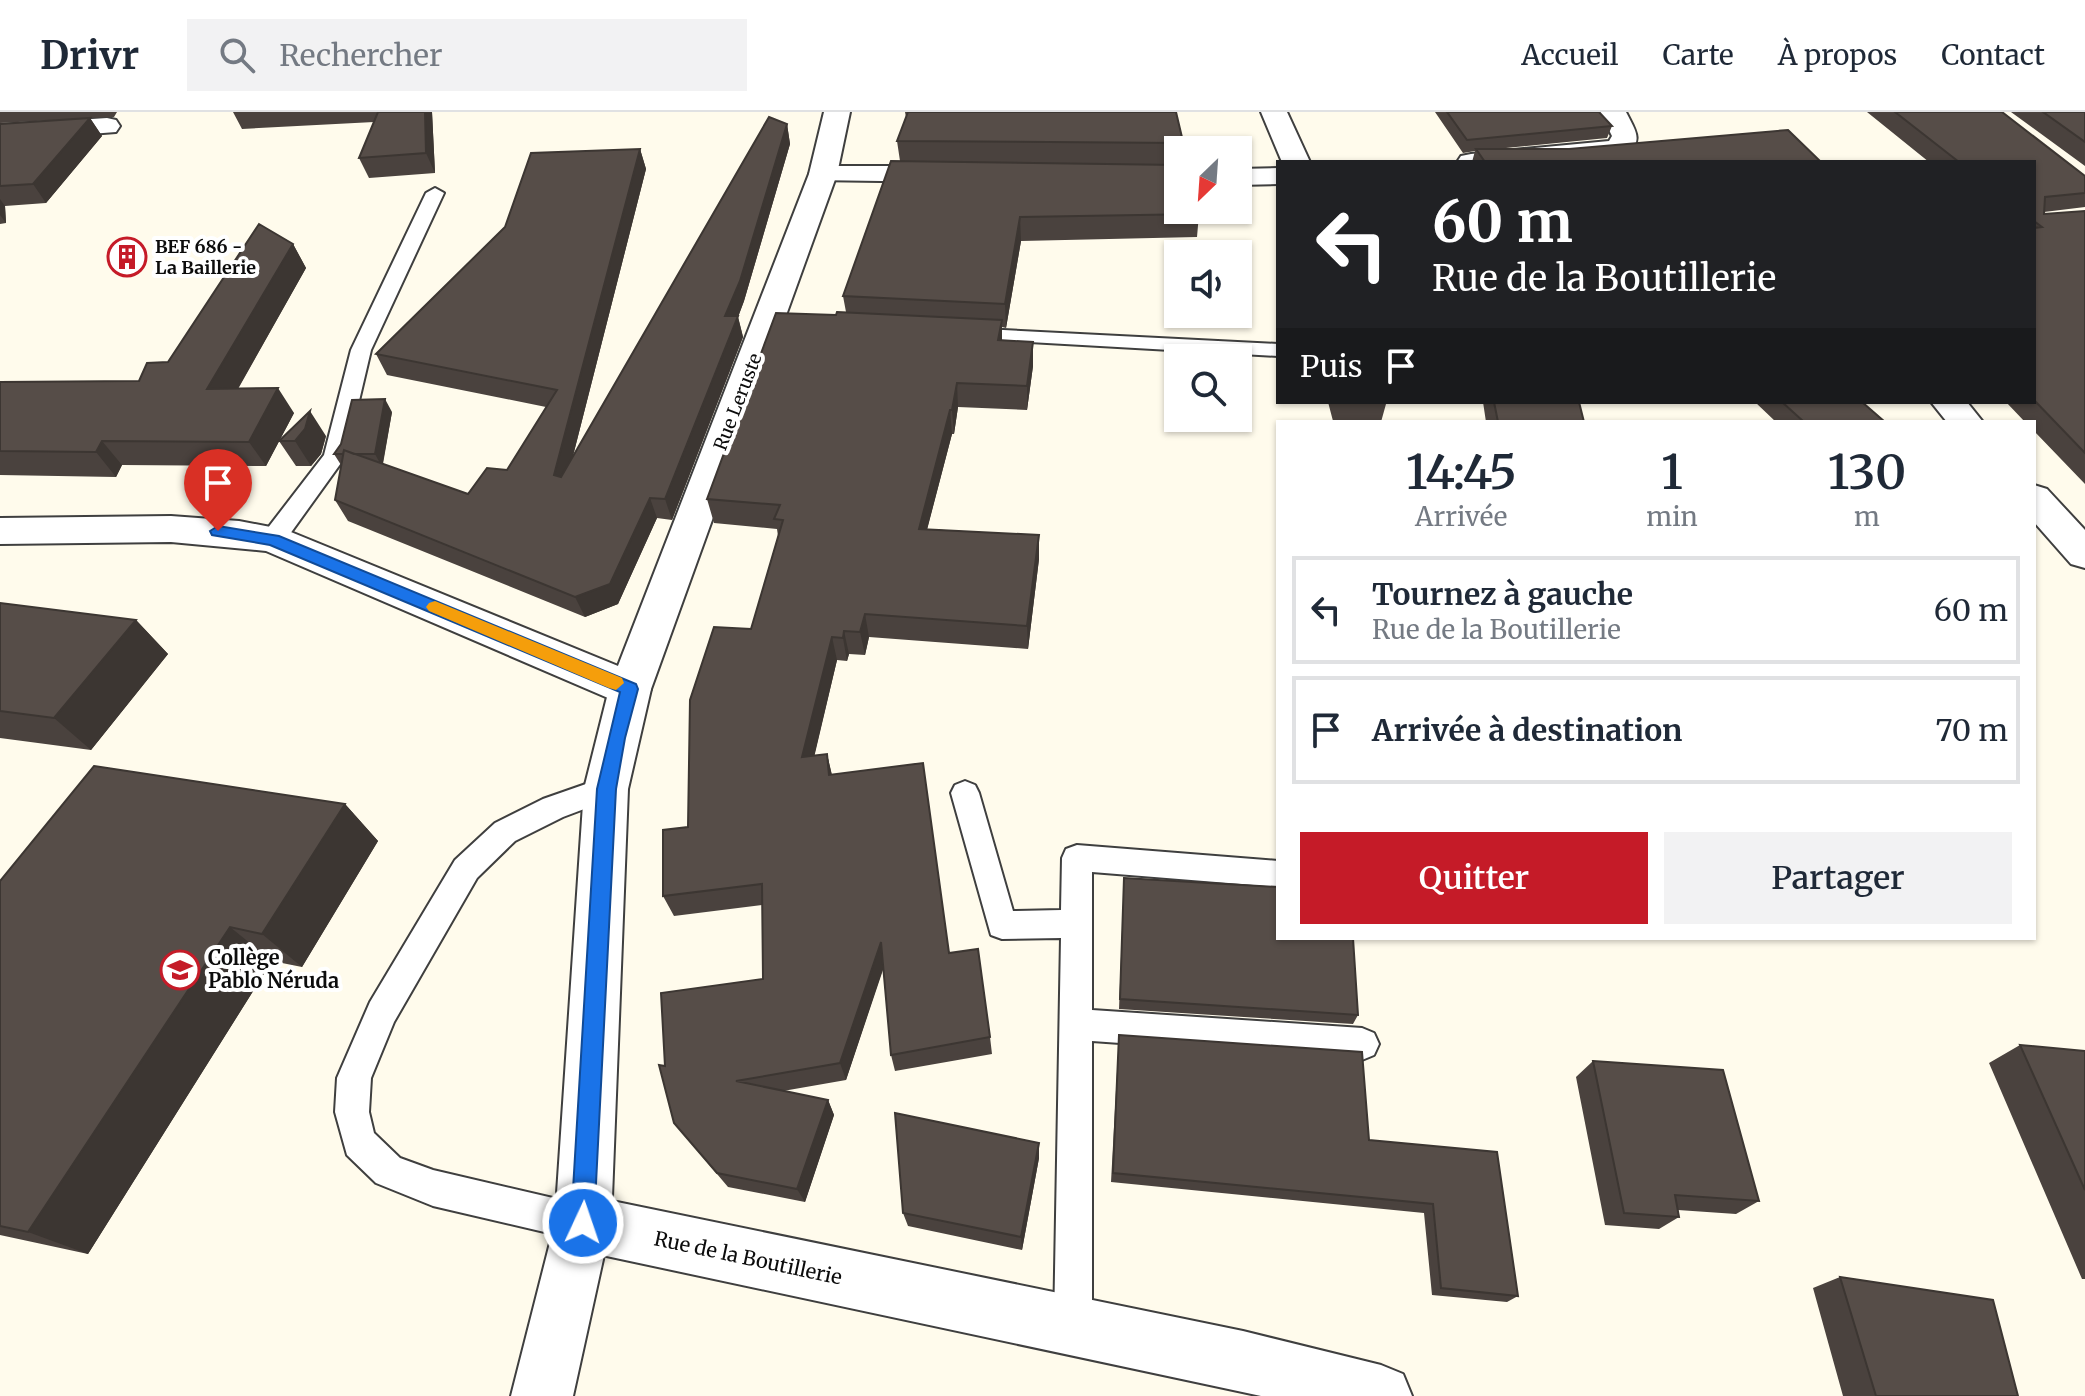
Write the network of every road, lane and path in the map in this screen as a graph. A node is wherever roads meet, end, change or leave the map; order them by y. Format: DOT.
graph roads {
  1 [pos="837,112"];
  2 [pos="1274,112"];
  3 [pos="1617,118"];
  4 [pos="107,126"];
  5 [pos="0,133"];
  6 [pos="1295,160"];
  7 [pos="1493,160"];
  8 [pos="823,174"];
  9 [pos="977,174"];
  10 [pos="1276,176"];
  11 [pos="1252,177"];
  12 [pos="435,193"];
  13 [pos="938,333"];
  14 [pos="1276,350"];
  15 [pos="1950,404"];
  16 [pos="1964,420"];
  17 [pos="2036,500"];
  18 [pos="0,531"];
  19 [pos="273,539"];
  20 [pos="2085,554"];
  21 [pos="630,689"];
  22 [pos="606,789"];
  23 [pos="965,793"];
  24 [pos="1276,874"];
  25 [pos="1076,924"];
  26 [pos="1075,1024"];
  27 [pos="1362,1044"];
  28 [pos="583,1223"];
  29 [pos="1073,1327"];
  30 [pos="542,1396"];
  31 [pos="1381,1396"];
  1 -- 8 [label="street, Rue Leruste"];
  2 -- 6 [label="street"];
  3 -- 7 [label="street"];
  4 -- 5 [label="street"];
  8 -- 9 [label="street"];
  8 -- 21 [label="street, Rue Leruste"];
  10 -- 11 [label="street"];
  12 -- 19 [label="lane"];
  13 -- 14 [label="lane"];
  15 -- 16 [label="street"];
  17 -- 20 [label="street"];
  18 -- 19 [label="street"];
  19 -- 21 [label="street"];
  21 -- 22 [label="street"];
  22 -- 28 [label="street"];
  22 -- 28 [label="lane"];
  23 -- 25 [label="lane"];
  24 -- 25 [label="lane"];
  25 -- 26 [label="lane"];
  26 -- 27 [label="lane"];
  26 -- 29 [label="lane"];
  28 -- 29 [label="street, Rue de la Boutillerie"];
  28 -- 30 [label="street"];
  29 -- 31 [label="street, Rue de la Boutillerie"];
}
